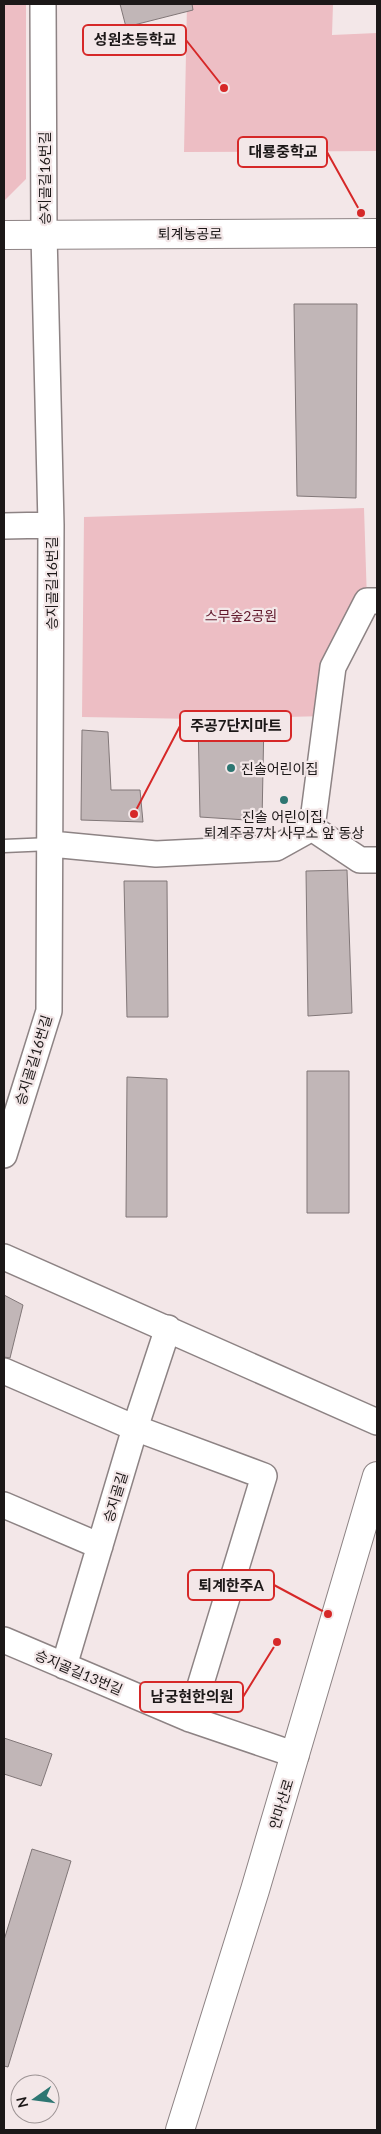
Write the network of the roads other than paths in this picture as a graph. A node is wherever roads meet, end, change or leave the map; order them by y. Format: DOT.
graph roads {
  1 [pos="43,4"];
  2 [pos="377,233"];
  3 [pos="44,234"];
  4 [pos="4,235"];
  5 [pos="4,526"];
  6 [pos="51,526"];
  7 [pos="377,601"];
  8 [pos="312,828"];
  9 [pos="51,844"];
  10 [pos="4,846"];
  11 [pos="377,860"];
  12 [pos="4,1155"];
  13 [pos="4,1257"];
  14 [pos="168,1328"];
  15 [pos="4,1371"];
  16 [pos="377,1422"];
  17 [pos="135,1428"];
  18 [pos="377,1476"];
  19 [pos="4,1505"];
  20 [pos="100,1546"];
  21 [pos="4,1640"];
  22 [pos="64,1666"];
  23 [pos="190,1719"];
  24 [pos="296,1755"];
  25 [pos="180,2130"];
  1 -- 3 [label="street, 승지골길16번길"];
  2 -- 3 [label="street, 퇴계농공로"];
  3 -- 4 [label="street, 퇴계농공로"];
  3 -- 6 [label="street, 승지골길16번길"];
  5 -- 6 [label="street"];
  6 -- 9 [label="street, 승지골길16번길"];
  7 -- 8 [label="street"];
  8 -- 9 [label="street"];
  8 -- 11 [label="street"];
  9 -- 10 [label="lane"];
  9 -- 12 [label="street, 승지골길16번길"];
  13 -- 14 [label="street"];
  14 -- 16 [label="street"];
  14 -- 17 [label="street, 승지골길"];
  15 -- 17 [label="street"];
  17 -- 20 [label="street, 승지골길"];
  17 -- 23 [label="street"];
  18 -- 24 [label="street, 안마산로"];
  19 -- 20 [label="street"];
  20 -- 22 [label="street, 승지골길"];
  21 -- 22 [label="street, 승지골길13번길"];
  22 -- 23 [label="street, 승지골길13번길"];
  23 -- 24 [label="street, 승지골길13번길"];
  24 -- 25 [label="street, 안마산로"];
}
